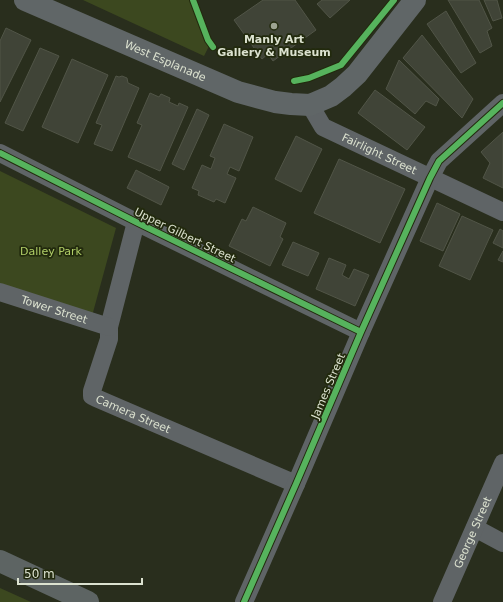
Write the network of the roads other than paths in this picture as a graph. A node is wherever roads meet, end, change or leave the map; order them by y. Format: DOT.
graph roads {
  1 [pos="25,0"];
  2 [pos="415,0"];
  3 [pos="503,103"];
  4 [pos="310,105"];
  5 [pos="0,153"];
  6 [pos="430,178"];
  7 [pos="503,212"];
  8 [pos="136,222"];
  9 [pos="0,292"];
  10 [pos="109,327"];
  11 [pos="361,332"];
  12 [pos="503,463"];
  13 [pos="296,484"];
  14 [pos="475,528"];
  15 [pos="503,543"];
  16 [pos="0,561"];
  17 [pos="88,602"];
  18 [pos="244,602"];
  19 [pos="442,602"];
  1 -- 4 [label="main road, West Esplanade"];
  2 -- 4 [label="main road"];
  3 -- 6 [label="street, James Street"];
  4 -- 6 [label="street, Fairlight Street"];
  5 -- 8 [label="street, Upper Gilbert Street"];
  6 -- 7 [label="street, Fairlight Street"];
  6 -- 11 [label="street, James Street"];
  8 -- 10 [label="street, Camera Street"];
  8 -- 11 [label="street, Upper Gilbert Street"];
  9 -- 10 [label="street, Tower Street"];
  10 -- 13 [label="street, Camera Street"];
  11 -- 13 [label="street, James Street"];
  12 -- 14 [label="street, George Street"];
  13 -- 18 [label="street, James Street"];
  14 -- 15 [label="street"];
  14 -- 19 [label="street, George Street"];
  16 -- 17 [label="main road"];
}
